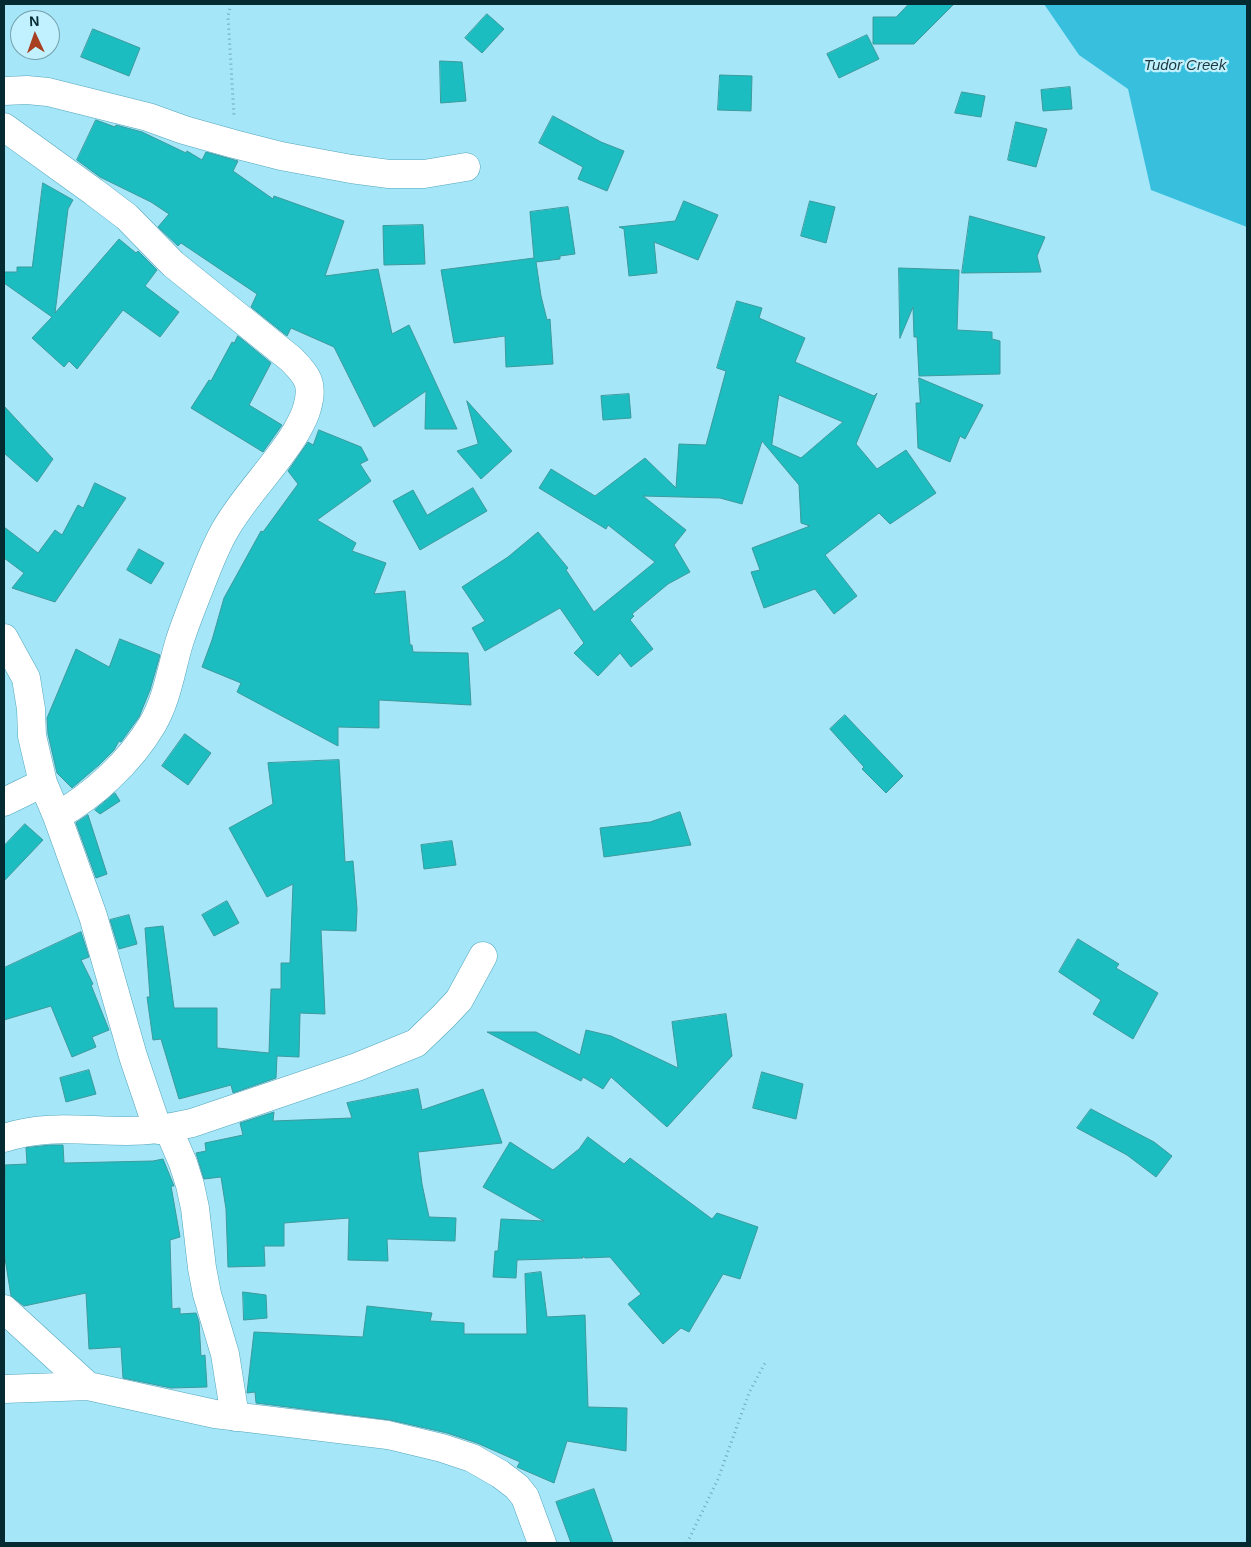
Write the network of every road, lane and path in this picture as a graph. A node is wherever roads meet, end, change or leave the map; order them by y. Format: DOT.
graph roads {
  1 [pos="231,4"];
  2 [pos="4,91"];
  3 [pos="5,130"];
  4 [pos="234,144"];
  5 [pos="466,167"];
  6 [pos="4,638"];
  7 [pos="43,783"];
  8 [pos="4,802"];
  9 [pos="57,816"];
  10 [pos="483,956"];
  11 [pos="163,1129"];
  12 [pos="4,1138"];
  13 [pos="4,1309"];
  14 [pos="766,1361"];
  15 [pos="88,1386"];
  16 [pos="4,1390"];
  17 [pos="235,1417"];
  18 [pos="542,1543"];
  19 [pos="687,1543"];
  1 -- 4 [label="path"];
  2 -- 4 [label="street"];
  3 -- 9 [label="street"];
  4 -- 5 [label="street"];
  6 -- 7 [label="street"];
  7 -- 8 [label="street"];
  7 -- 9 [label="street"];
  9 -- 11 [label="street"];
  10 -- 11 [label="street"];
  11 -- 12 [label="street"];
  11 -- 17 [label="street"];
  13 -- 15 [label="street"];
  14 -- 19 [label="path"];
  15 -- 16 [label="street"];
  15 -- 17 [label="street"];
  17 -- 18 [label="street"];
}
